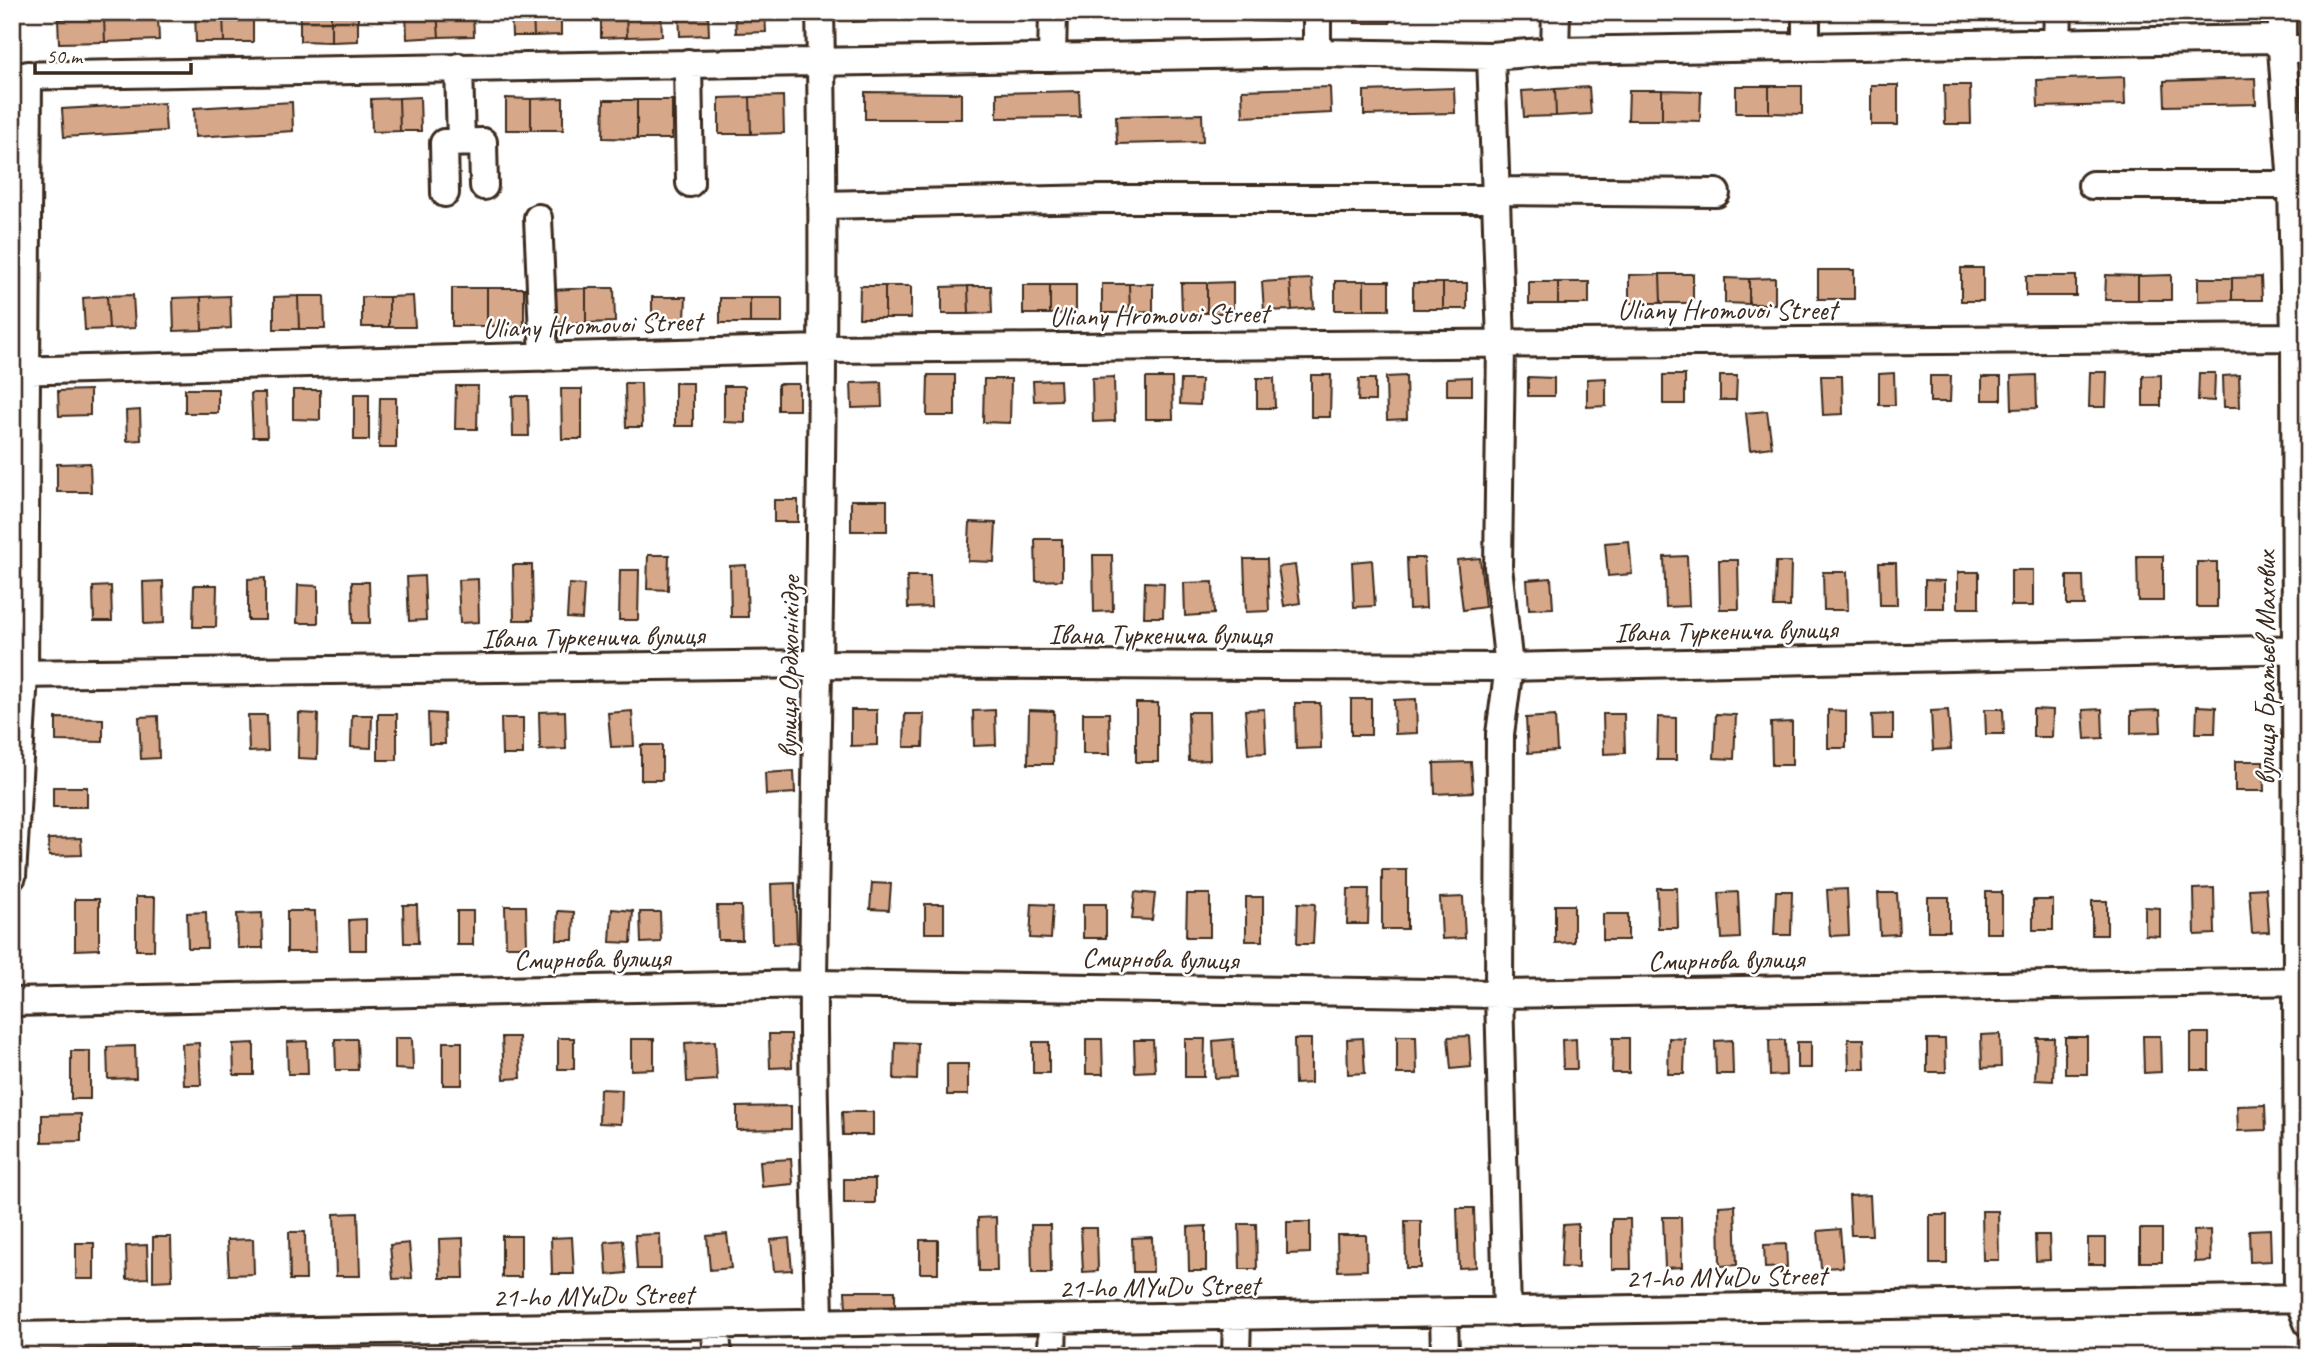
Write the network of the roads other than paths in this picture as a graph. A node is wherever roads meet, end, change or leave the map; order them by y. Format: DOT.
graph roads {
  1 [pos="820,12"];
  2 [pos="1053,12"];
  3 [pos="1317,12"];
  4 [pos="1556,12"];
  5 [pos="1806,12"];
  6 [pos="2058,12"];
  7 [pos="2282,12"];
  8 [pos="2057,41"];
  9 [pos="1807,46"];
  10 [pos="2295,49"];
  11 [pos="1555,51"];
  12 [pos="1317,53"];
  13 [pos="1492,56"];
  14 [pos="1052,58"];
  15 [pos="821,61"];
  16 [pos="688,63"];
  17 [pos="458,67"];
  18 [pos="20,75"];
  19 [pos="461,142"];
  20 [pos="690,183"];
  21 [pos="2300,184"];
  22 [pos="2092,185"];
  23 [pos="484,186"];
  24 [pos="446,193"];
  25 [pos="1717,193"];
  26 [pos="1495,195"];
  27 [pos="822,205"];
  28 [pos="538,218"];
  29 [pos="2301,337"];
  30 [pos="1502,342"];
  31 [pos="823,349"];
  32 [pos="544,357"];
  33 [pos="18,371"];
  34 [pos="2302,649"];
  35 [pos="820,664"];
  36 [pos="1509,667"];
  37 [pos="18,675"];
  38 [pos="12,876"];
  39 [pos="2302,981"];
  40 [pos="813,984"];
  41 [pos="1499,994"];
  42 [pos="12,1002"];
  43 [pos="2303,1298"];
  44 [pos="1507,1311"];
  45 [pos="1444,1313"];
  46 [pos="1237,1316"];
  47 [pos="1053,1319"];
  48 [pos="819,1323"];
  49 [pos="2308,1323"];
  50 [pos="715,1325"];
  51 [pos="12,1336"];
  52 [pos="718,1356"];
  53 [pos="1052,1356"];
  54 [pos="1236,1356"];
  55 [pos="1445,1356"];
  1 -- 15 [label="street, вулиця Орджонікідзе"];
  2 -- 14 [label="street"];
  3 -- 12 [label="street"];
  4 -- 11 [label="street"];
  5 -- 9 [label="street"];
  6 -- 8 [label="street"];
  7 -- 10 [label="street, вулиця Братьєв Махових"];
  8 -- 9 [label="street"];
  8 -- 10 [label="street"];
  9 -- 11 [label="street"];
  10 -- 21 [label="street, вулиця Братьєв Махових"];
  11 -- 13 [label="street"];
  12 -- 13 [label="street"];
  12 -- 14 [label="street"];
  13 -- 26 [label="street"];
  14 -- 15 [label="street"];
  15 -- 16 [label="street"];
  15 -- 27 [label="street, вулиця Орджонікідзе"];
  16 -- 17 [label="street"];
  16 -- 20 [label="street"];
  17 -- 18 [label="street"];
  17 -- 19 [label="street"];
  18 -- 33 [label="street"];
  19 -- 23 [label="street"];
  19 -- 24 [label="street"];
  21 -- 22 [label="street"];
  21 -- 29 [label="street, вулиця Братьєв Махових"];
  25 -- 26 [label="street"];
  26 -- 27 [label="street"];
  26 -- 30 [label="street"];
  27 -- 31 [label="street, вулиця Орджонікідзе"];
  28 -- 32 [label="street"];
  29 -- 30 [label="street, Uliany Hromovoi Street"];
  29 -- 34 [label="street, вулиця Братьєв Махових"];
  30 -- 31 [label="street, Uliany Hromovoi Street"];
  30 -- 36 [label="street"];
  31 -- 32 [label="street, Uliany Hromovoi Street"];
  31 -- 35 [label="street, вулиця Орджонікідзе"];
  32 -- 33 [label="street, Uliany Hromovoi Street"];
  33 -- 37 [label="street"];
  34 -- 36 [label="street, Івана Туркенича вулиця"];
  34 -- 39 [label="street, вулиця Братьєв Махових"];
  35 -- 36 [label="street, Івана Туркенича вулиця"];
  35 -- 37 [label="street, Івана Туркенича вулиця"];
  35 -- 40 [label="street, вулиця Орджонікідзе"];
  36 -- 41 [label="street"];
  37 -- 38 [label="street"];
  39 -- 41 [label="street, Смирнова вулиця"];
  39 -- 43 [label="street, вулиця Братьєв Махових"];
  40 -- 41 [label="street, Смирнова вулиця"];
  40 -- 42 [label="street, Смирнова вулиця"];
  40 -- 48 [label="street, вулиця Орджонікідзе"];
  41 -- 44 [label="street"];
  43 -- 44 [label="street, 21-ho MYuDu Street"];
  43 -- 49 [label="street, вулиця Братьєв Махових"];
  44 -- 45 [label="street, 21-ho MYuDu Street"];
  45 -- 46 [label="street, 21-ho MYuDu Street"];
  45 -- 55 [label="street"];
  46 -- 47 [label="street, 21-ho MYuDu Street"];
  46 -- 54 [label="street"];
  47 -- 48 [label="street, 21-ho MYuDu Street"];
  47 -- 53 [label="street"];
  48 -- 50 [label="street, 21-ho MYuDu Street"];
  50 -- 51 [label="street, 21-ho MYuDu Street"];
  50 -- 52 [label="street"];
}
